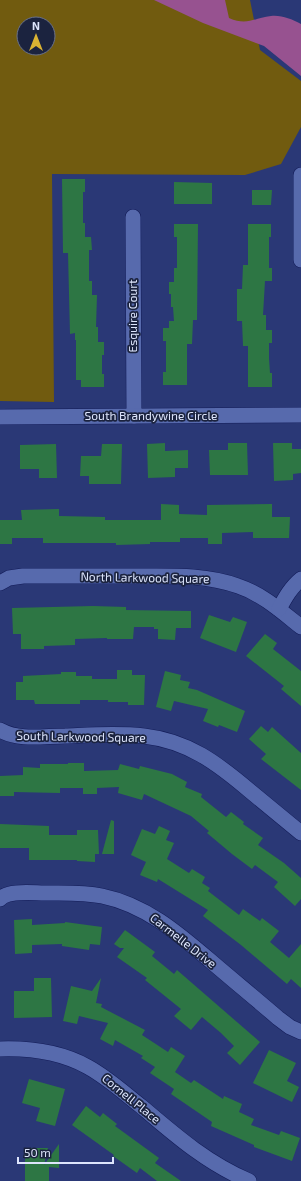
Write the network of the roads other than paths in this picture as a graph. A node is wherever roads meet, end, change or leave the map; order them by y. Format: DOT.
graph roads {
  1 [pos="301,174"];
  2 [pos="133,217"];
  3 [pos="301,260"];
  4 [pos="301,415"];
  5 [pos="134,416"];
  6 [pos="0,417"];
  7 [pos="301,579"];
  8 [pos="0,583"];
  9 [pos="279,609"];
  10 [pos="301,627"];
  11 [pos="0,730"];
  12 [pos="301,833"];
  13 [pos="0,899"];
  14 [pos="301,1032"];
  15 [pos="0,1049"];
  16 [pos="249,1181"];
  1 -- 3 [label="street"];
  2 -- 5 [label="street, Esquire Court"];
  4 -- 5 [label="street, South Brandywine Circle"];
  5 -- 6 [label="street, South Brandywine Circle"];
  7 -- 9 [label="street"];
  8 -- 9 [label="street, North Larkwood Square"];
  9 -- 10 [label="street, North Larkwood Square"];
  11 -- 12 [label="street, South Larkwood Square"];
  13 -- 14 [label="street, Carmelle Drive"];
  15 -- 16 [label="street, Cornell Place"];
}
